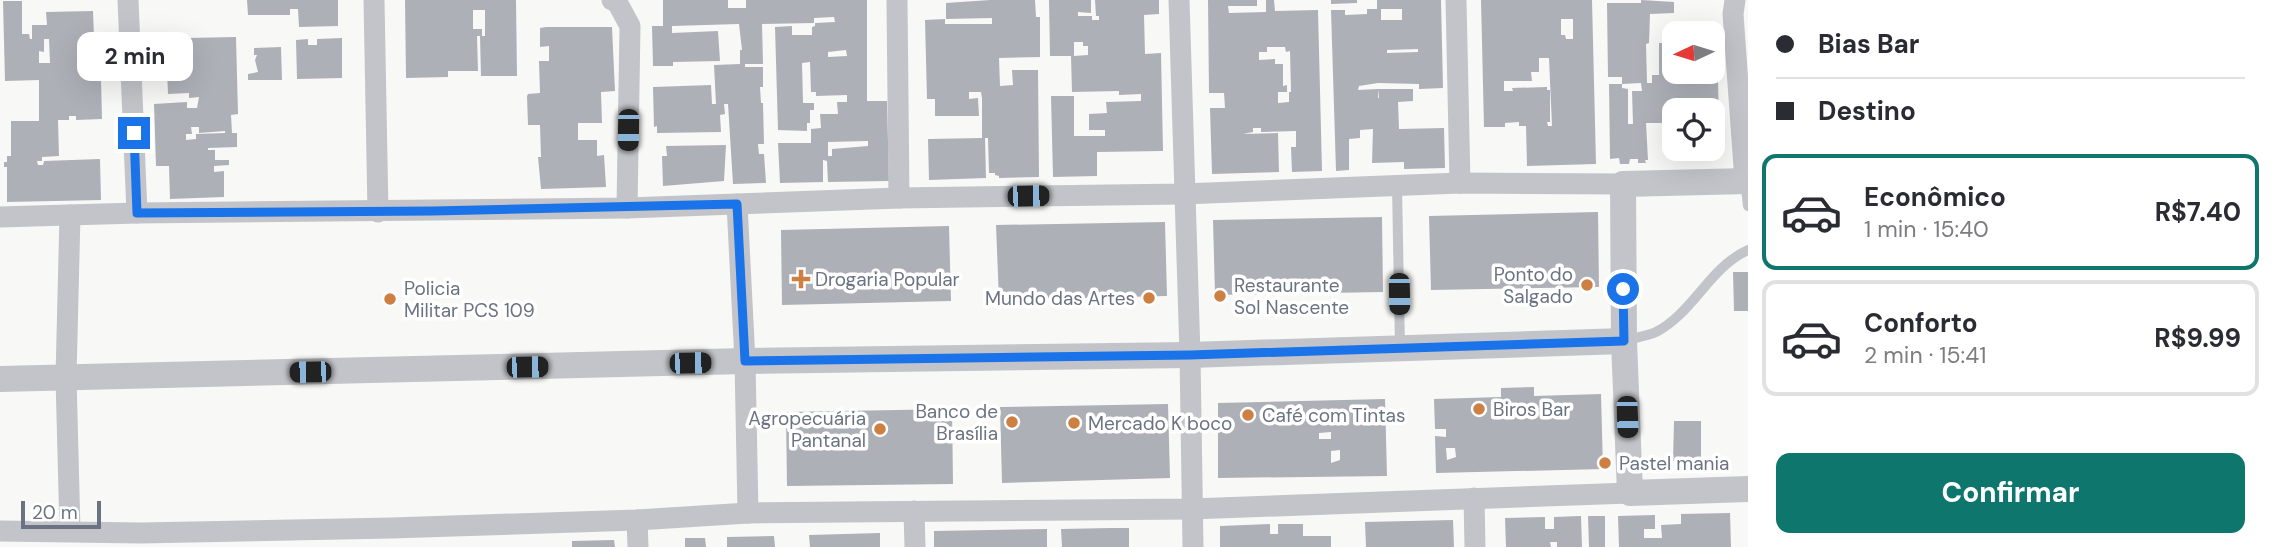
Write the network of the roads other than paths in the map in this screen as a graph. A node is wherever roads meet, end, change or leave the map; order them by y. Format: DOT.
graph roads {
  1 [pos="128,0"];
  2 [pos="374,0"];
  3 [pos="612,0"];
  4 [pos="897,0"];
  5 [pos="1178,0"];
  6 [pos="1456,0"];
  7 [pos="1735,0"];
  8 [pos="1460,183"];
  9 [pos="1623,184"];
  10 [pos="1397,186"];
  11 [pos="1747,189"];
  12 [pos="1183,194"];
  13 [pos="900,198"];
  14 [pos="737,204"];
  15 [pos="627,208"];
  16 [pos="378,212"];
  17 [pos="137,213"];
  18 [pos="70,215"];
  19 [pos="0,217"];
  20 [pos="1748,250"];
  21 [pos="1624,341"];
  22 [pos="1401,348"];
  23 [pos="1190,355"];
  24 [pos="745,361"];
  25 [pos="66,377"];
  26 [pos="0,379"];
  27 [pos="1748,489"];
  28 [pos="1630,493"];
  29 [pos="1474,498"];
  30 [pos="1191,509"];
  31 [pos="914,511"];
  32 [pos="748,513"];
  33 [pos="637,520"];
  34 [pos="0,531"];
  35 [pos="69,531"];
  36 [pos="391,538"];
  37 [pos="141,540"];
  38 [pos="638,547"];
  39 [pos="915,547"];
  40 [pos="1192,547"];
  41 [pos="1475,547"];
  1 -- 17 [label="street"];
  2 -- 16 [label="street"];
  3 -- 15 [label="street"];
  4 -- 13 [label="street"];
  5 -- 12 [label="street"];
  6 -- 8 [label="street"];
  7 -- 11 [label="street"];
  8 -- 9 [label="street"];
  8 -- 10 [label="street"];
  9 -- 11 [label="street"];
  9 -- 21 [label="street"];
  10 -- 12 [label="street"];
  10 -- 22 [label="lane"];
  12 -- 13 [label="street"];
  12 -- 23 [label="street"];
  13 -- 14 [label="street"];
  14 -- 15 [label="street"];
  14 -- 24 [label="street"];
  15 -- 16 [label="street"];
  16 -- 17 [label="street"];
  17 -- 18 [label="street"];
  18 -- 19 [label="street"];
  18 -- 25 [label="street"];
  20 -- 21 [label="lane"];
  21 -- 22 [label="street"];
  21 -- 28 [label="street"];
  22 -- 23 [label="street"];
  23 -- 24 [label="street"];
  23 -- 30 [label="street"];
  24 -- 25 [label="street"];
  24 -- 32 [label="street"];
  25 -- 26 [label="street"];
  25 -- 35 [label="street"];
  27 -- 28 [label="street"];
  28 -- 29 [label="street"];
  29 -- 30 [label="street"];
  29 -- 41 [label="street"];
  30 -- 31 [label="street"];
  30 -- 40 [label="street"];
  31 -- 32 [label="street"];
  31 -- 39 [label="street"];
  32 -- 33 [label="street"];
  33 -- 36 [label="street"];
  33 -- 38 [label="street"];
  34 -- 35 [label="street"];
  35 -- 37 [label="street"];
  36 -- 37 [label="street"];
}
